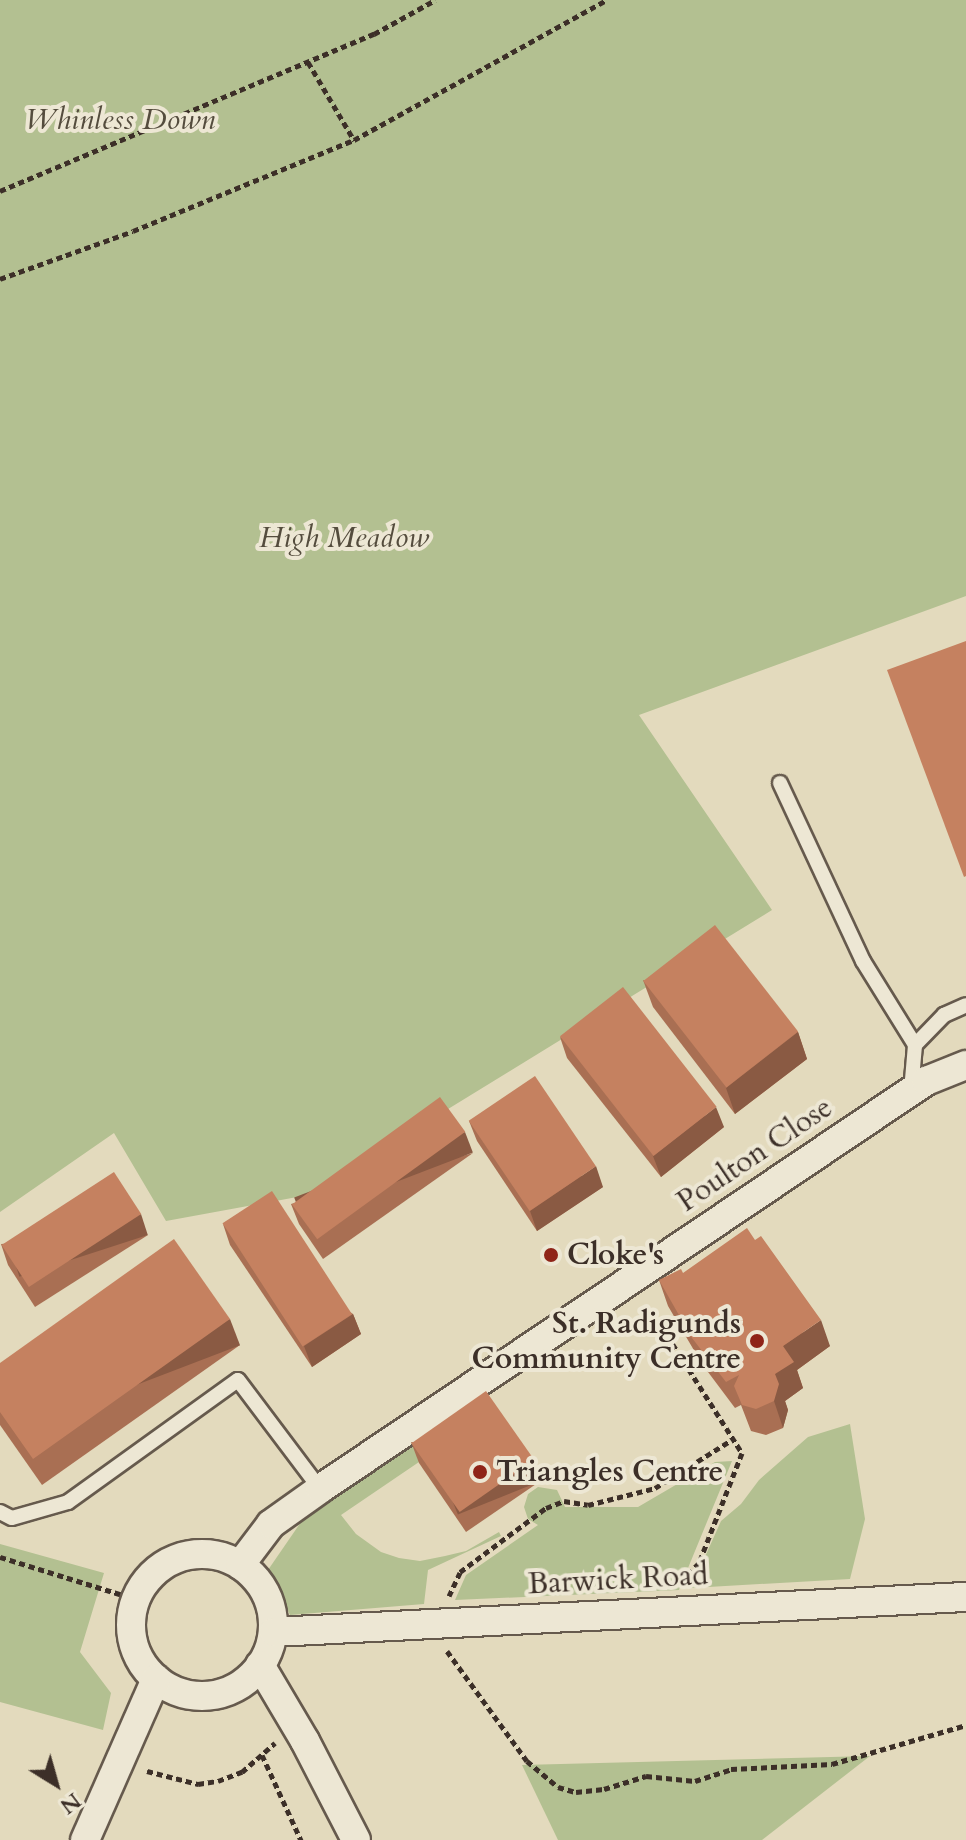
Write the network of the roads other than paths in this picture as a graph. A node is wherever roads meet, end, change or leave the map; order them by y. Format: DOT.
graph roads {
  1 [pos="780,783"];
  2 [pos="966,1005"];
  3 [pos="915,1045"];
  4 [pos="966,1065"];
  5 [pos="911,1091"];
  6 [pos="320,1489"];
  7 [pos="0,1512"];
  8 [pos="240,1565"];
  9 [pos="966,1597"];
  10 [pos="274,1632"];
  11 [pos="260,1665"];
  12 [pos="156,1679"];
  13 [pos="85,1840"];
  14 [pos="356,1840"];
  1 -- 3 [label="lane"];
  2 -- 3 [label="lane"];
  3 -- 5 [label="lane"];
  4 -- 5 [label="street, Poulton Close"];
  5 -- 6 [label="street, Poulton Close"];
  6 -- 7 [label="lane"];
  6 -- 8 [label="street, Poulton Close"];
  8 -- 10 [label="street"];
  8 -- 12 [label="street"];
  9 -- 10 [label="street, Barwick Road"];
  10 -- 11 [label="street"];
  11 -- 12 [label="street"];
  11 -- 14 [label="street"];
  12 -- 13 [label="street"];
}
